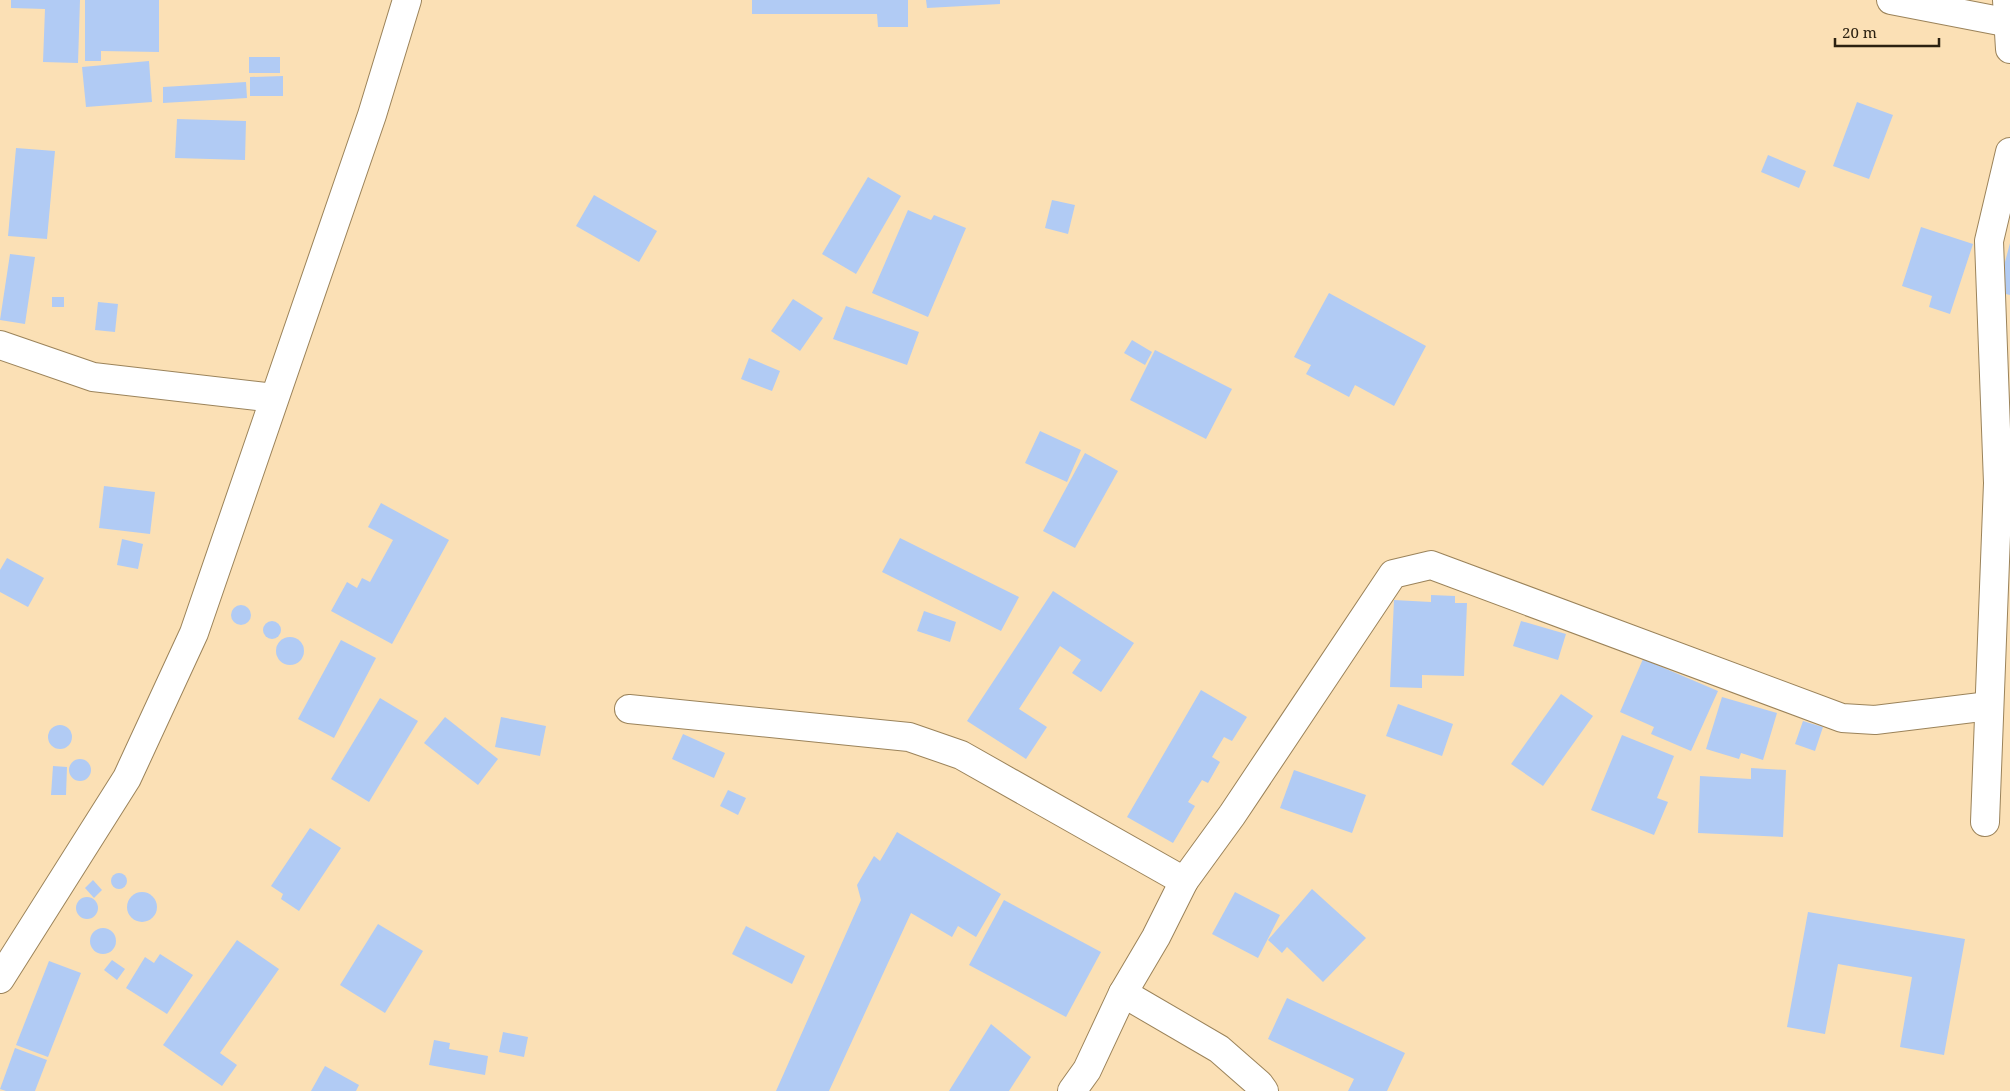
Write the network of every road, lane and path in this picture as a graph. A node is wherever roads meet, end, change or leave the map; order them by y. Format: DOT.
graph roads {
  1 [pos="407,0"];
  2 [pos="1891,0"];
  3 [pos="2009,24"];
  4 [pos="2010,152"];
  5 [pos="0,345"];
  6 [pos="274,398"];
  7 [pos="1989,706"];
  8 [pos="629,709"];
  9 [pos="1985,822"];
  10 [pos="1184,881"];
  11 [pos="0,979"];
  12 [pos="1123,993"];
  13 [pos="1072,1091"];
  14 [pos="1264,1091"];
  1 -- 6 [label="street"];
  2 -- 3 [label="street"];
  4 -- 7 [label="street"];
  5 -- 6 [label="street"];
  6 -- 11 [label="street"];
  7 -- 9 [label="street"];
  7 -- 10 [label="street"];
  8 -- 10 [label="street"];
  10 -- 12 [label="street"];
  12 -- 13 [label="street"];
  12 -- 14 [label="street"];
}
